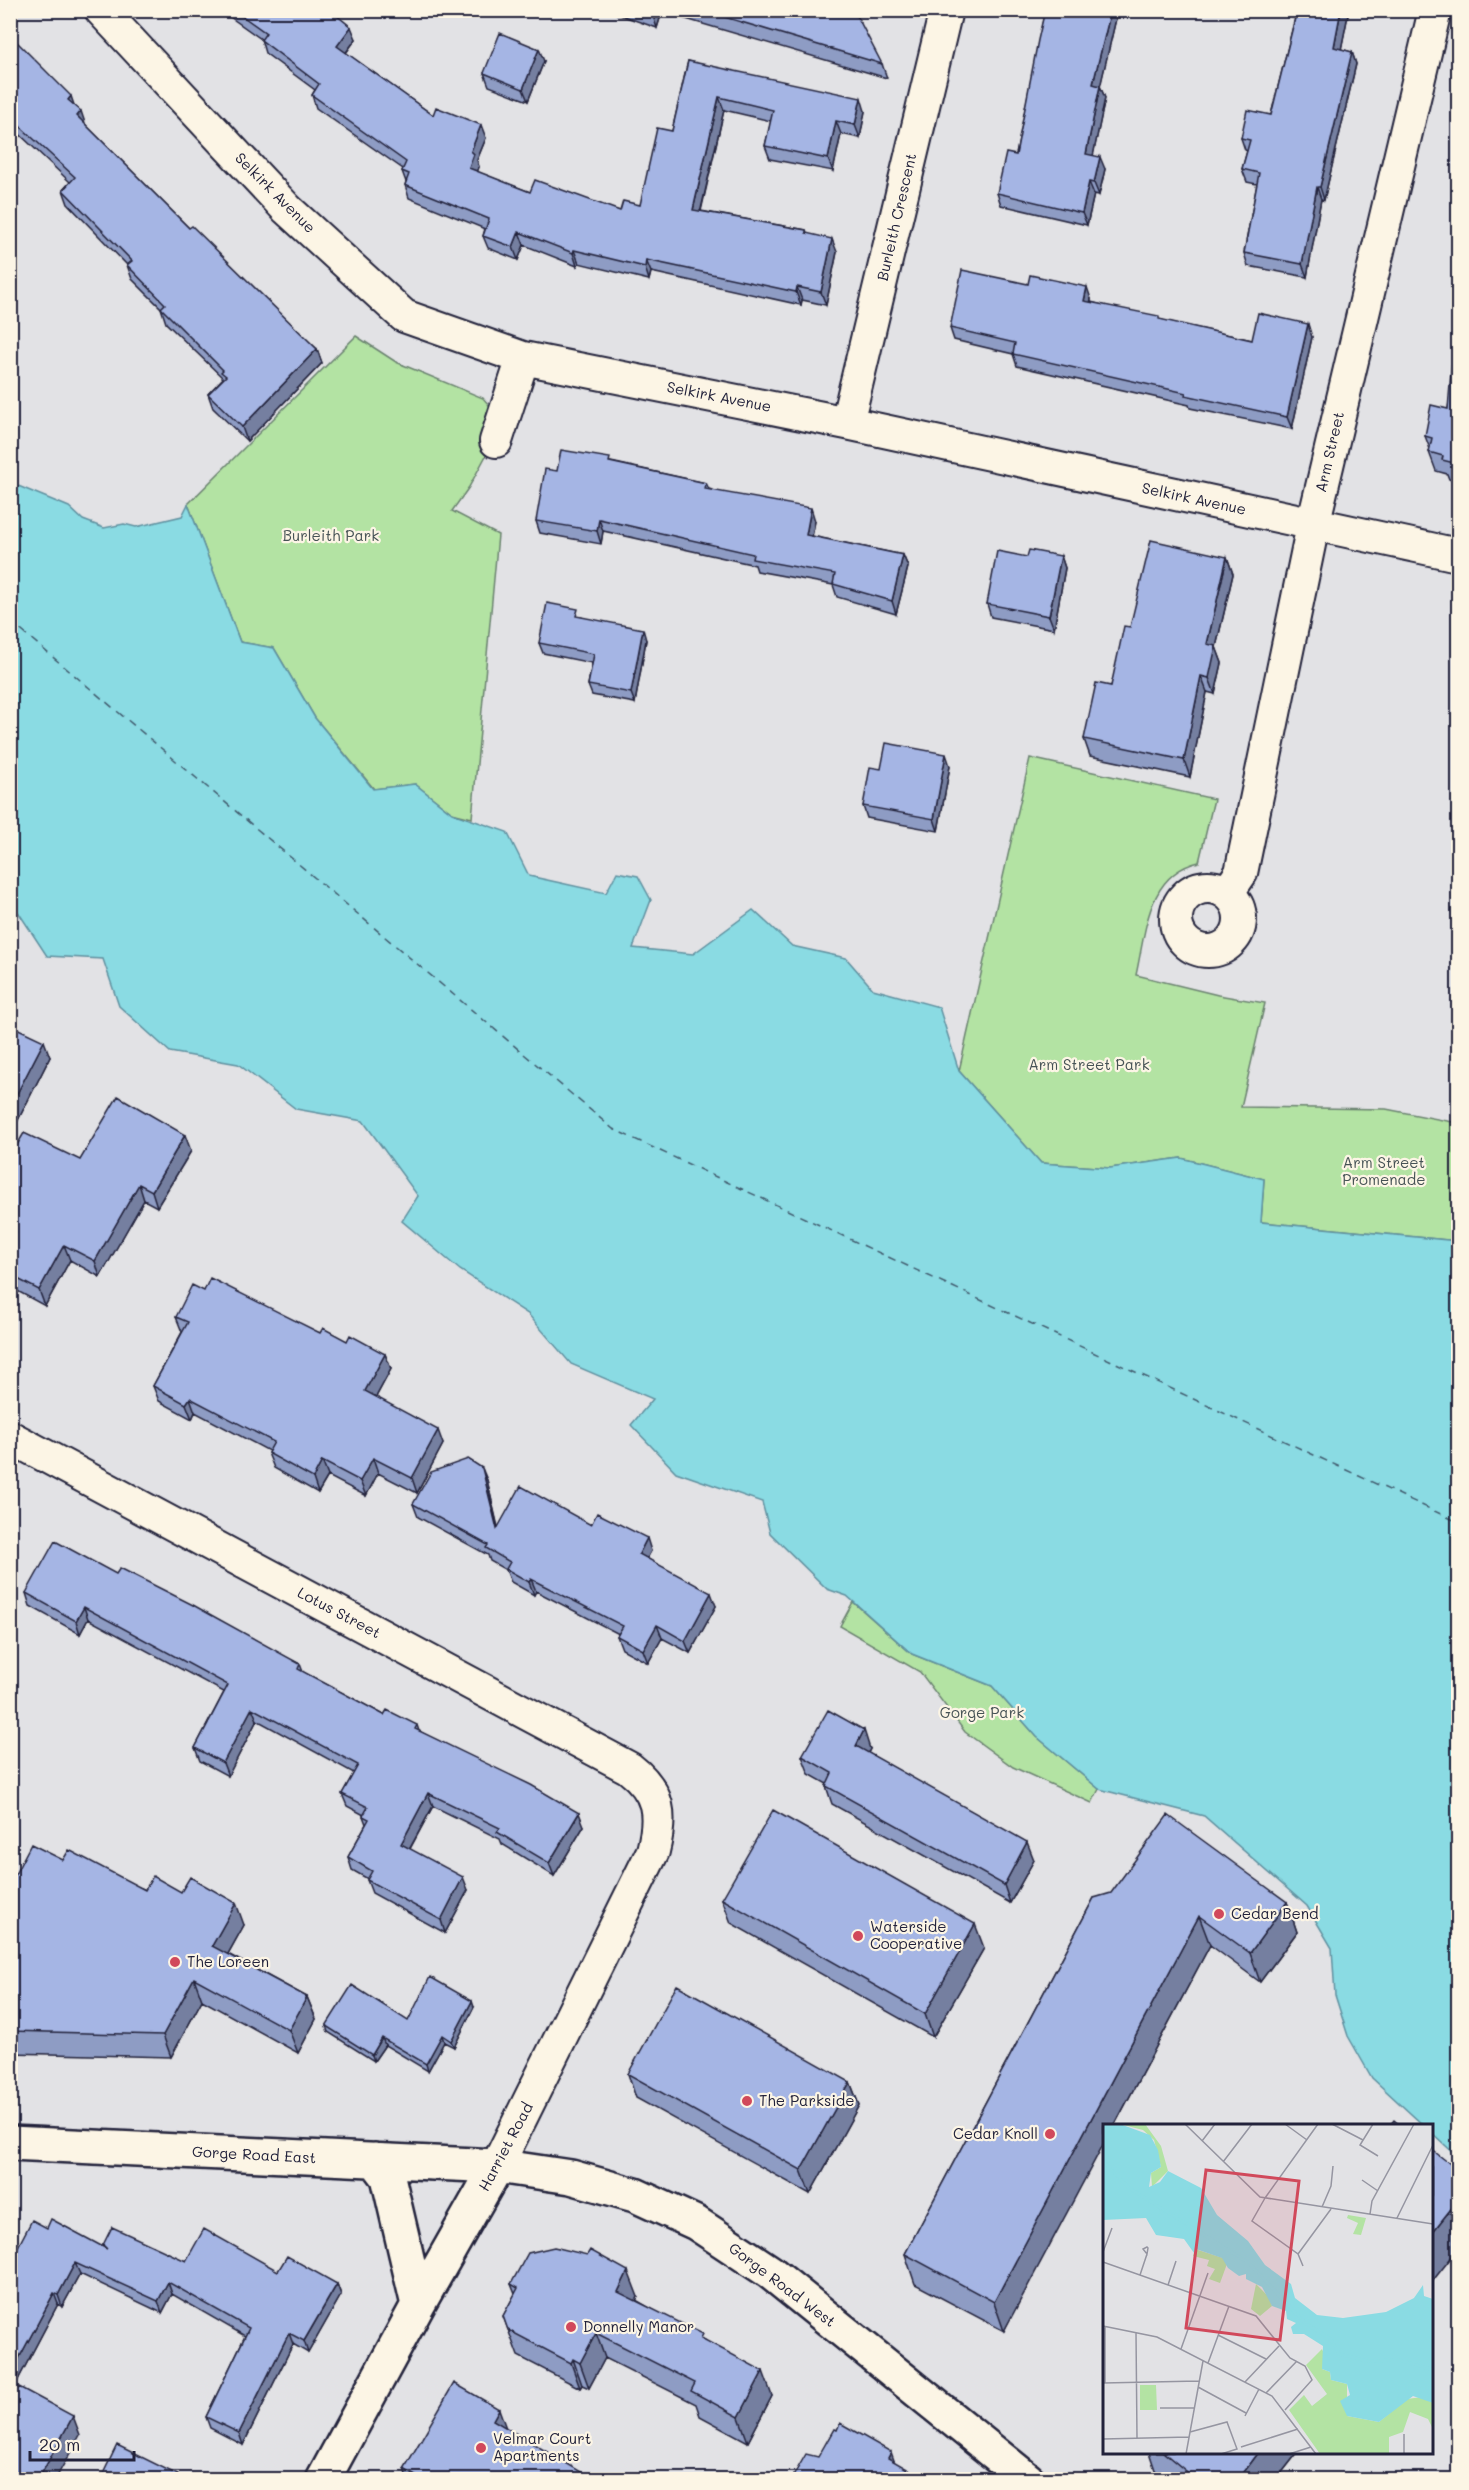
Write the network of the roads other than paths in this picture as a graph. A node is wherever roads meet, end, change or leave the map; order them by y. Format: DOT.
graph roads {
  1 [pos="101,10"];
  2 [pos="946,10"];
  3 [pos="1436,10"];
  4 [pos="522,358"];
  5 [pos="847,423"];
  6 [pos="496,441"];
  7 [pos="1312,525"];
  8 [pos="1458,555"];
  9 [pos="1228,892"];
  10 [pos="10,1437"];
  11 [pos="655,1802"];
  12 [pos="10,2143"];
  13 [pos="375,2160"];
  14 [pos="497,2166"];
  15 [pos="418,2305"];
  16 [pos="322,2480"];
  17 [pos="1028,2480"];
  1 -- 4 [label="street, Selkirk Avenue"];
  2 -- 5 [label="street, Burleith Crescent"];
  3 -- 7 [label="street, Arm Street"];
  4 -- 5 [label="street, Selkirk Avenue"];
  4 -- 6 [label="street"];
  5 -- 7 [label="street, Selkirk Avenue"];
  7 -- 8 [label="street, Selkirk Avenue"];
  7 -- 9 [label="street, Arm Street"];
  10 -- 11 [label="street, Lotus Street"];
  11 -- 14 [label="street, Harriet Road"];
  12 -- 13 [label="main road, Gorge Road East"];
  13 -- 14 [label="main road, Gorge Road East"];
  13 -- 15 [label="main road"];
  14 -- 15 [label="main road, Harriet Road"];
  14 -- 17 [label="main road, Gorge Road West"];
  15 -- 16 [label="main road, Harriet Road"];
}
